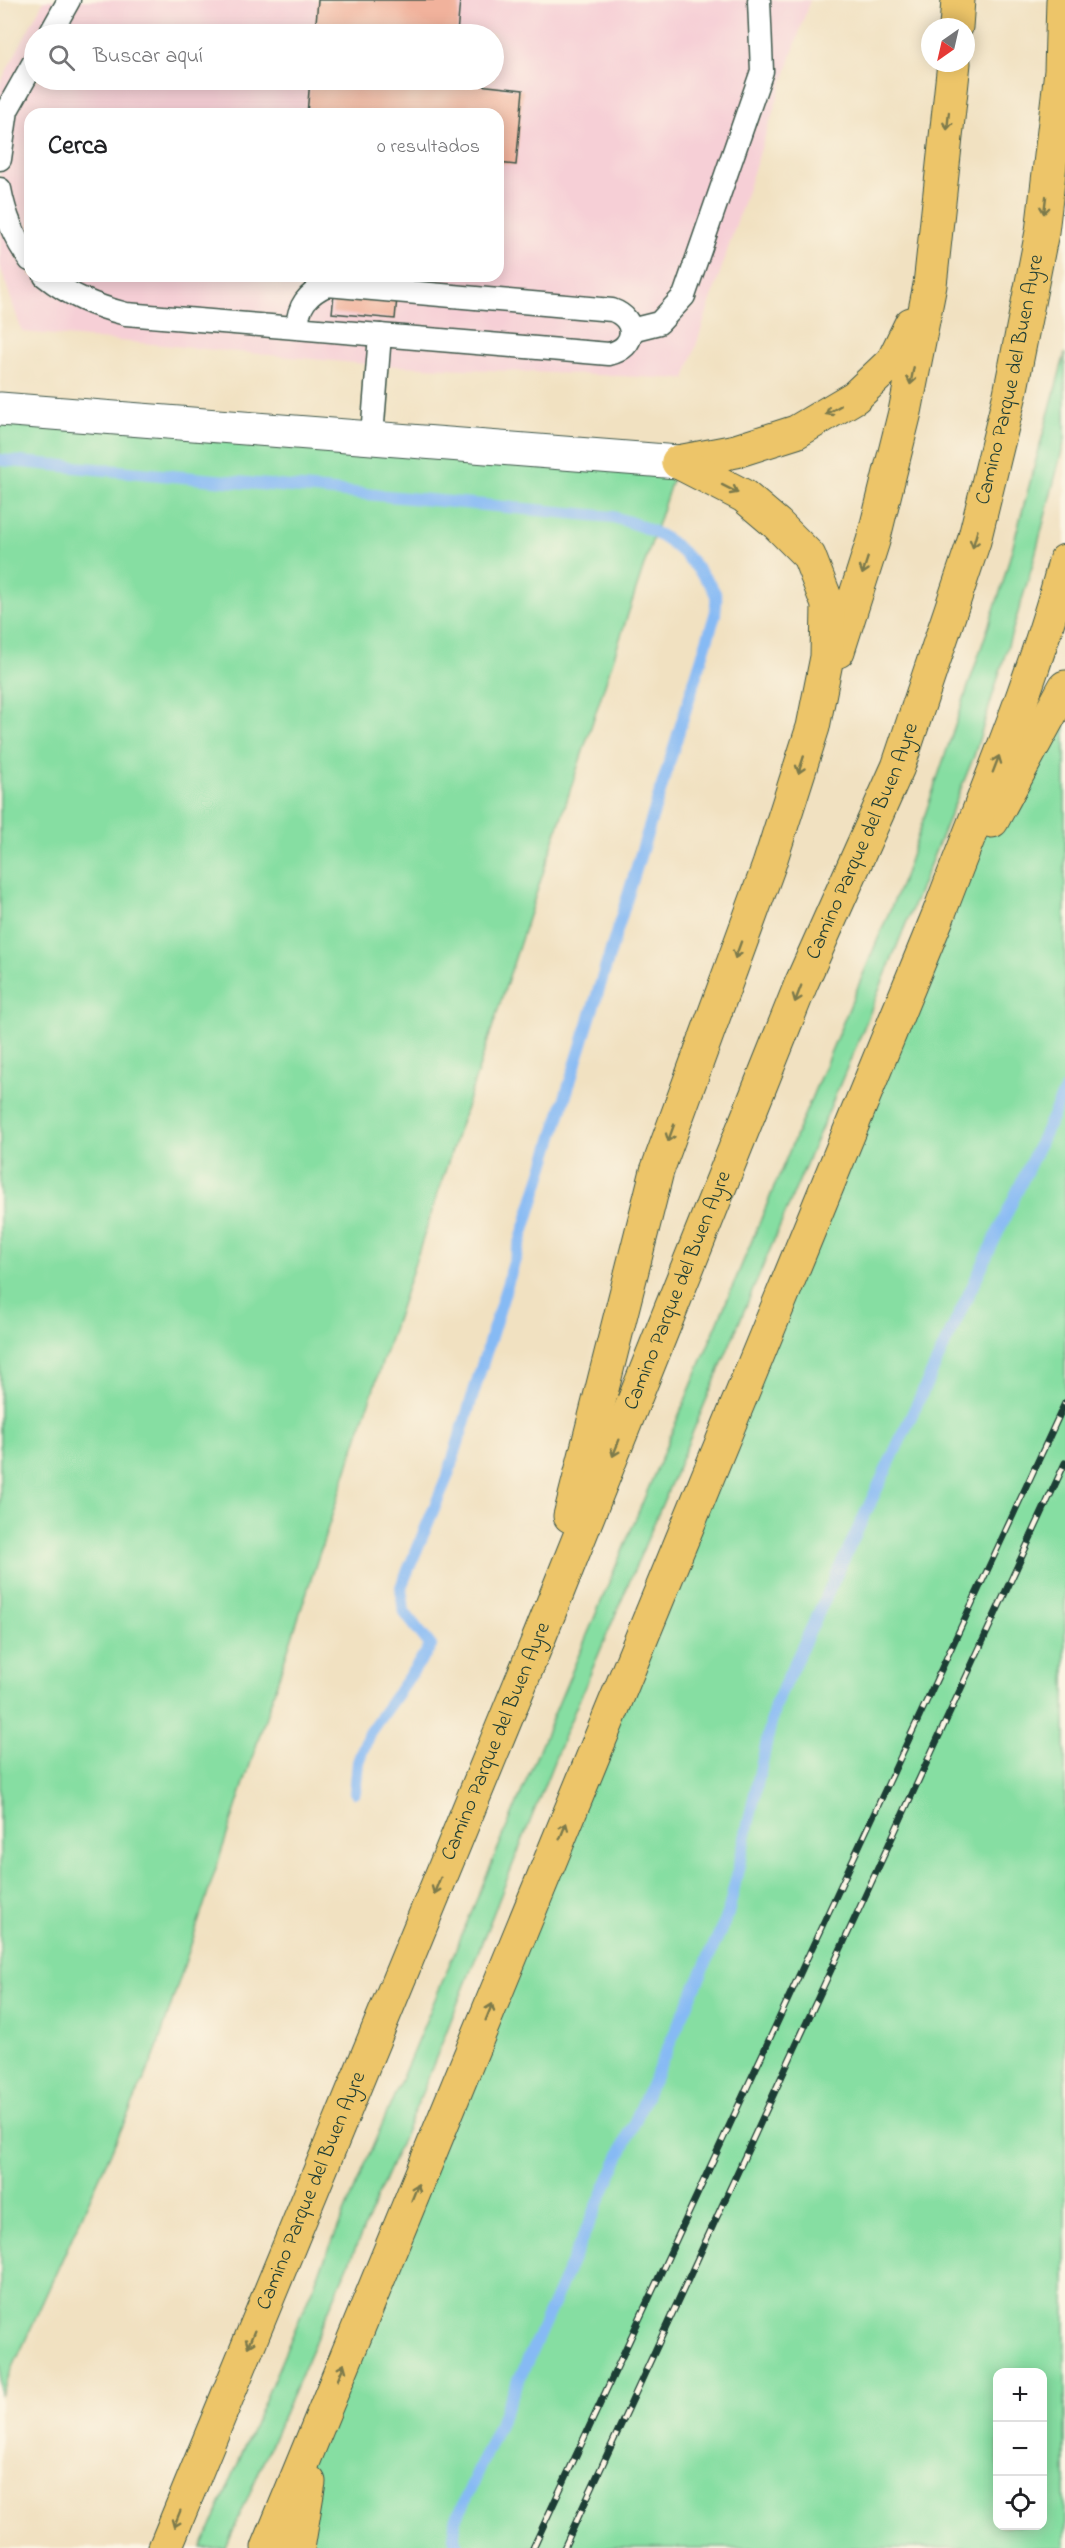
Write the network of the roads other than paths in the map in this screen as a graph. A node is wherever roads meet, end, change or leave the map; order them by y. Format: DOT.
graph roads {
  1 [pos="69,0"];
  2 [pos="759,0"];
  3 [pos="958,0"];
  4 [pos="1063,0"];
  5 [pos="957,18"];
  6 [pos="56,24"];
  7 [pos="953,72"];
  8 [pos="24,80"];
  9 [pos="0,159"];
  10 [pos="0,189"];
  11 [pos="24,252"];
  12 [pos="53,282"];
  13 [pos="930,285"];
  14 [pos="297,328"];
  15 [pos="631,330"];
  16 [pos="380,335"];
  17 [pos="0,409"];
  18 [pos="372,436"];
  19 [pos="678,462"];
  20 [pos="1065,561"];
  21 [pos="1065,687"];
  22 [pos="813,726"];
  23 [pos="938,916"];
  24 [pos="539,1638"];
  25 [pos="318,2427"];
  26 [pos="165,2548"];
  27 [pos="268,2548"];
  28 [pos="298,2548"];
  1 -- 6 [label="lane"];
  2 -- 15 [label="lane"];
  3 -- 5 [label="highway"];
  4 -- 24 [label="highway, Camino Parque del Buen Ayre, one-way"];
  7 -- 13 [label="highway, one-way"];
  8 -- 9 [label="lane"];
  10 -- 11 [label="lane"];
  12 -- 14 [label="lane"];
  13 -- 19 [label="highway, one-way"];
  13 -- 22 [label="highway, one-way"];
  14 -- 15 [label="lane"];
  14 -- 16 [label="lane"];
  15 -- 16 [label="lane"];
  16 -- 18 [label="lane"];
  17 -- 18 [label="street"];
  18 -- 19 [label="street"];
  19 -- 22 [label="highway, one-way"];
  23 -- 20 [label="highway, one-way"];
  21 -- 23 [label="highway"];
  22 -- 24 [label="highway, one-way"];
  25 -- 23 [label="highway, one-way"];
  24 -- 26 [label="highway, Camino Parque del Buen Ayre, one-way"];
  25 -- 27 [label="highway"];
  25 -- 28 [label="highway"];
}
